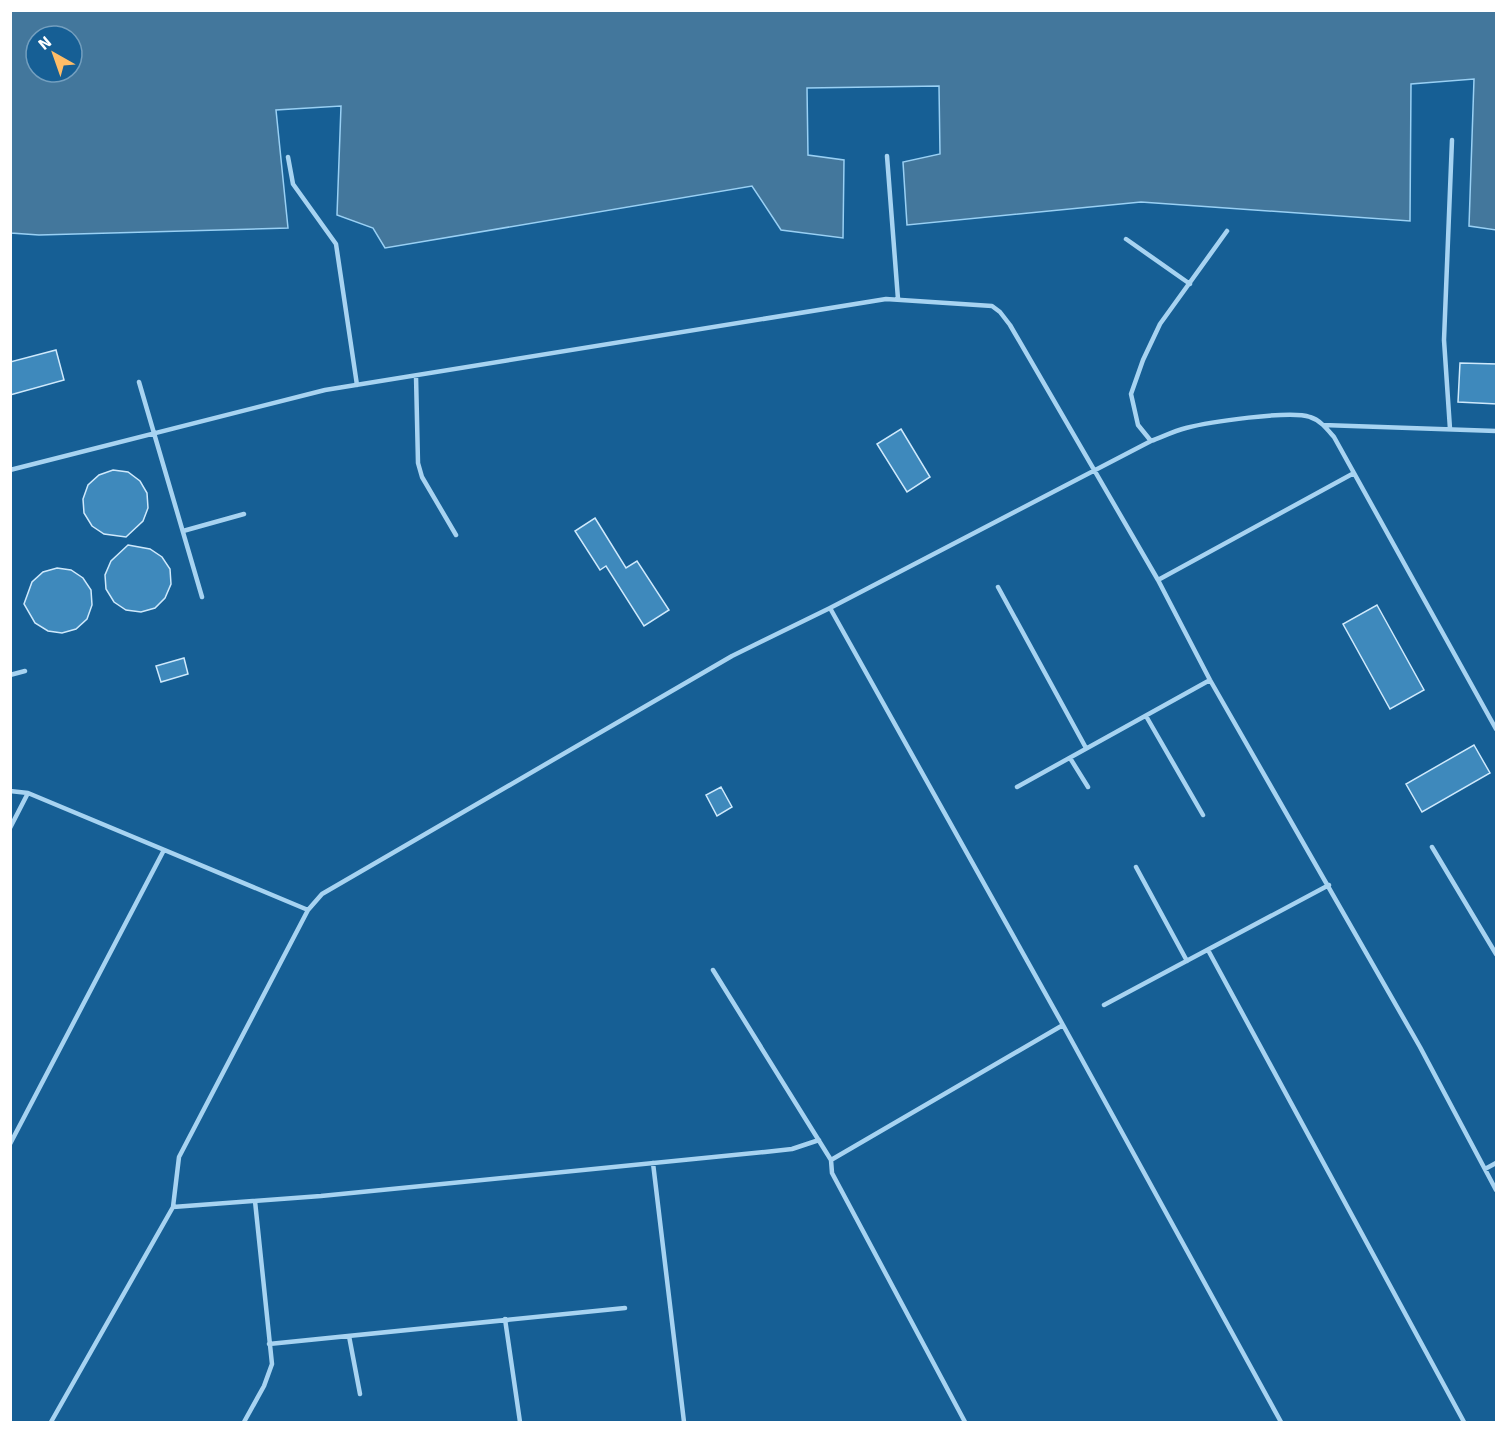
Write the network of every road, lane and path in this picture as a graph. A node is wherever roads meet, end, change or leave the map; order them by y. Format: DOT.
graph roads {
  1 [pos="1452,140"];
  2 [pos="887,156"];
  3 [pos="288,157"];
  4 [pos="1227,231"];
  5 [pos="1126,239"];
  6 [pos="1190,284"];
  7 [pos="898,299"];
  8 [pos="416,376"];
  9 [pos="139,382"];
  10 [pos="357,385"];
  11 [pos="1323,425"];
  12 [pos="1450,429"];
  13 [pos="1497,431"];
  14 [pos="156,434"];
  15 [pos="1151,441"];
  16 [pos="1095,469"];
  17 [pos="10,470"];
  18 [pos="1354,473"];
  19 [pos="244,514"];
  20 [pos="183,531"];
  21 [pos="456,535"];
  22 [pos="1158,580"];
  23 [pos="998,587"];
  24 [pos="202,597"];
  25 [pos="830,608"];
  26 [pos="25,671"];
  27 [pos="10,675"];
  28 [pos="1210,680"];
  29 [pos="1146,716"];
  30 [pos="1497,729"];
  31 [pos="1086,748"];
  32 [pos="1070,758"];
  33 [pos="1017,787"];
  34 [pos="1088,787"];
  35 [pos="10,791"];
  36 [pos="28,794"];
  37 [pos="1203,815"];
  38 [pos="10,828"];
  39 [pos="1432,847"];
  40 [pos="164,850"];
  41 [pos="1136,867"];
  42 [pos="1329,885"];
  43 [pos="308,910"];
  44 [pos="1208,950"];
  45 [pos="1497,954"];
  46 [pos="1187,960"];
  47 [pos="713,970"];
  48 [pos="1104,1005"];
  49 [pos="1063,1025"];
  50 [pos="819,1140"];
  51 [pos="10,1144"];
  52 [pos="831,1160"];
  53 [pos="653,1163"];
  54 [pos="1497,1163"];
  55 [pos="1485,1169"];
  56 [pos="1497,1190"];
  57 [pos="255,1201"];
  58 [pos="173,1207"];
  59 [pos="625,1308"];
  60 [pos="505,1319"];
  61 [pos="349,1336"];
  62 [pos="269,1344"];
  63 [pos="360,1394"];
  64 [pos="51,1422"];
  65 [pos="244,1422"];
  66 [pos="520,1422"];
  67 [pos="684,1422"];
  68 [pos="965,1422"];
  69 [pos="1281,1422"];
  70 [pos="1464,1422"];
  1 -- 12 [label="lane"];
  2 -- 7 [label="lane"];
  3 -- 10 [label="lane"];
  4 -- 6 [label="lane"];
  5 -- 6 [label="lane"];
  6 -- 15 [label="lane"];
  7 -- 8 [label="lane"];
  7 -- 16 [label="lane"];
  8 -- 10 [label="lane"];
  8 -- 21 [label="lane"];
  9 -- 14 [label="lane"];
  10 -- 14 [label="lane"];
  11 -- 12 [label="lane"];
  11 -- 15 [label="lane"];
  11 -- 18 [label="lane"];
  12 -- 13 [label="lane"];
  14 -- 17 [label="lane"];
  14 -- 20 [label="lane"];
  15 -- 16 [label="lane"];
  16 -- 22 [label="lane"];
  16 -- 25 [label="lane"];
  18 -- 22 [label="lane"];
  18 -- 30 [label="lane"];
  19 -- 20 [label="lane"];
  20 -- 24 [label="lane"];
  22 -- 28 [label="lane"];
  23 -- 31 [label="lane"];
  25 -- 43 [label="lane"];
  25 -- 49 [label="lane"];
  26 -- 27 [label="lane"];
  28 -- 29 [label="lane"];
  28 -- 42 [label="lane"];
  29 -- 31 [label="lane"];
  29 -- 37 [label="lane"];
  31 -- 32 [label="lane"];
  32 -- 33 [label="lane"];
  32 -- 34 [label="lane"];
  35 -- 36 [label="lane"];
  36 -- 38 [label="lane"];
  36 -- 40 [label="lane"];
  39 -- 45 [label="lane"];
  40 -- 43 [label="lane"];
  40 -- 51 [label="lane"];
  41 -- 46 [label="lane"];
  42 -- 44 [label="lane"];
  42 -- 55 [label="lane"];
  43 -- 58 [label="lane"];
  44 -- 46 [label="lane"];
  44 -- 70 [label="lane"];
  46 -- 48 [label="lane"];
  47 -- 50 [label="lane"];
  49 -- 52 [label="lane"];
  49 -- 69 [label="lane"];
  50 -- 52 [label="lane"];
  50 -- 53 [label="lane"];
  52 -- 68 [label="lane"];
  53 -- 57 [label="lane"];
  53 -- 67 [label="lane"];
  54 -- 55 [label="lane"];
  55 -- 56 [label="lane"];
  57 -- 58 [label="lane"];
  57 -- 62 [label="lane"];
  58 -- 64 [label="lane"];
  59 -- 60 [label="lane"];
  60 -- 61 [label="lane"];
  60 -- 66 [label="lane"];
  61 -- 62 [label="lane"];
  61 -- 63 [label="lane"];
  62 -- 65 [label="lane"];
}
